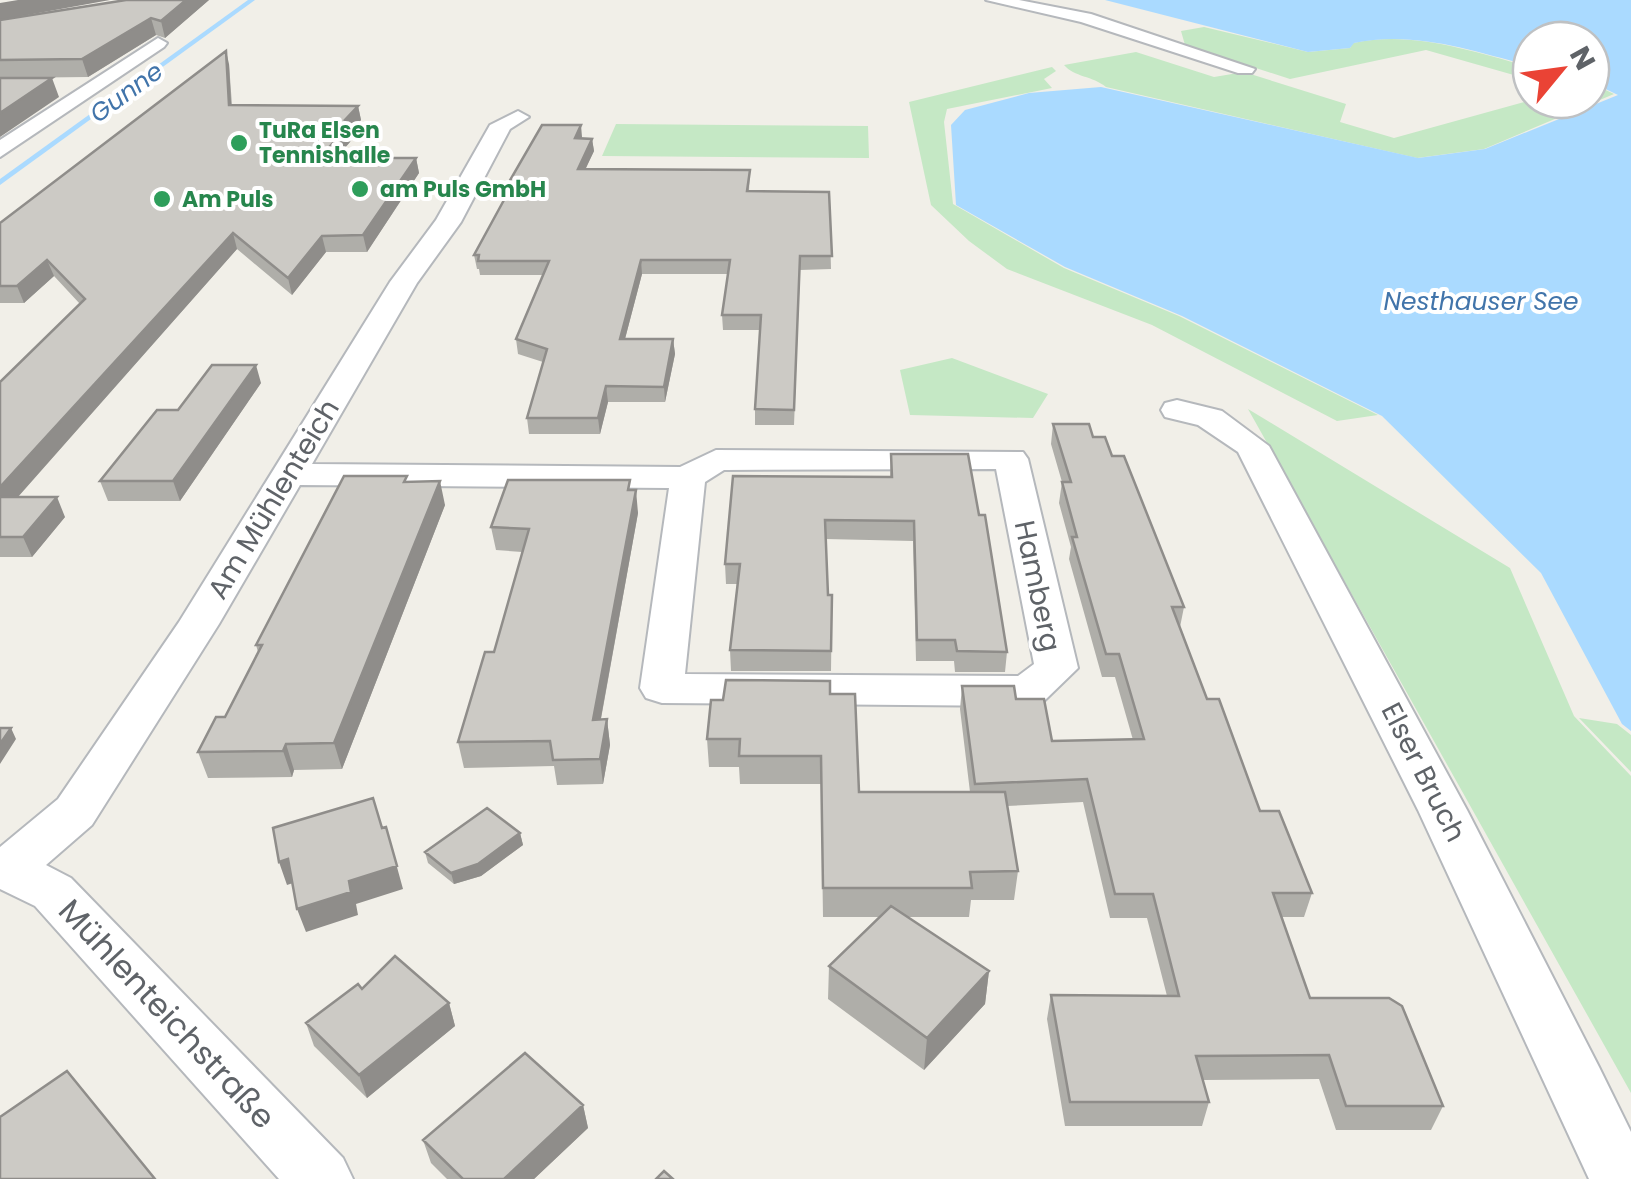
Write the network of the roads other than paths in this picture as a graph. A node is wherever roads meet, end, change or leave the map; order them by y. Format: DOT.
graph roads {
  1 [pos="994,0"];
  2 [pos="158,43"];
  3 [pos="1245,69"];
  4 [pos="56,87"];
  5 [pos="92,88"];
  6 [pos="518,117"];
  7 [pos="0,150"];
  8 [pos="1177,410"];
  9 [pos="287,474"];
  10 [pos="688,478"];
  11 [pos="4,868"];
  12 [pos="320,1179"];
  13 [pos="1621,1179"];
  1 -- 3 [label="street"];
  2 -- 5 [label="street"];
  4 -- 5 [label="street"];
  5 -- 7 [label="street"];
  6 -- 9 [label="street, Am Mühlenteich"];
  8 -- 13 [label="street, Elser Bruch"];
  9 -- 10 [label="street, Hamberg"];
  9 -- 11 [label="street, Am Mühlenteich"];
  10 -- 10 [label="street, Hamberg"];
  11 -- 12 [label="street, Mühlenteichstraße"];
}
